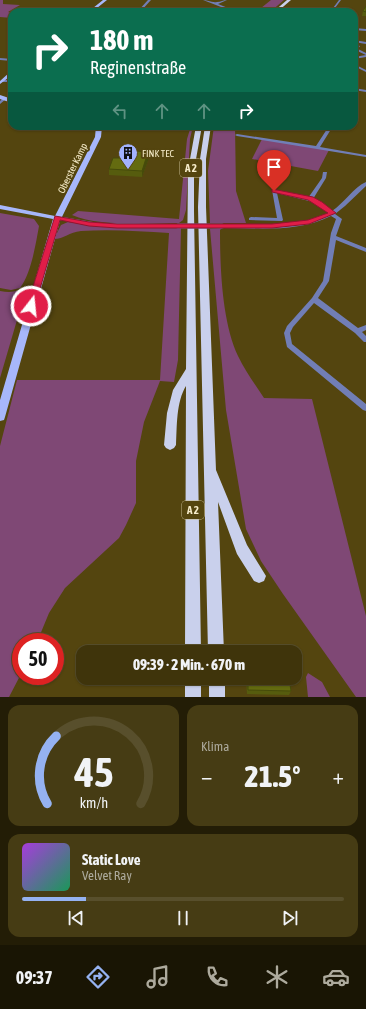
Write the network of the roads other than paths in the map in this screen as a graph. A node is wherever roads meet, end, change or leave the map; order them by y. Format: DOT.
graph roads {
  1 [pos="105,0"];
  2 [pos="150,0"];
  3 [pos="204,0"];
  4 [pos="226,0"];
  5 [pos="289,0"];
  6 [pos="295,1"];
  7 [pos="214,4"];
  8 [pos="95,8"];
  9 [pos="142,8"];
  10 [pos="226,8"];
  11 [pos="280,8"];
  12 [pos="287,8"];
  13 [pos="99,130"];
  14 [pos="198,130"];
  15 [pos="207,130"];
  16 [pos="329,130"];
  17 [pos="237,134"];
  18 [pos="318,147"];
  19 [pos="366,156"];
  20 [pos="273,170"];
  21 [pos="325,173"];
  22 [pos="366,183"];
  23 [pos="274,191"];
  24 [pos="310,199"];
  25 [pos="0,207"];
  26 [pos="333,213"];
  27 [pos="57,218"];
  28 [pos="251,220"];
  29 [pos="334,237"];
  30 [pos="366,250"];
  31 [pos="314,299"];
  32 [pos="366,327"];
  33 [pos="357,331"];
  34 [pos="366,340"];
  35 [pos="192,368"];
  36 [pos="366,408"];
  37 [pos="0,417"];
  38 [pos="170,445"];
  39 [pos="210,468"];
  40 [pos="259,576"];
  41 [pos="193,645"];
  42 [pos="216,645"];
  43 [pos="193,685"];
  44 [pos="217,685"];
  45 [pos="194,697"];
  46 [pos="218,697"];
  1 -- 8 [label="main road"];
  2 -- 9 [label="street"];
  3 -- 7 [label="street"];
  4 -- 7 [label="street"];
  5 -- 11 [label="highway"];
  6 -- 12 [label="highway"];
  7 -- 10 [label="street"];
  13 -- 27 [label="main road, Oberster Kamp"];
  14 -- 35 [label="highway, A 2"];
  15 -- 39 [label="highway, A 2"];
  16 -- 18 [label="street"];
  17 -- 18 [label="street"];
  18 -- 19 [label="street"];
  20 -- 23 [label="street"];
  21 -- 24 [label="street"];
  22 -- 26 [label="street"];
  23 -- 24 [label="street"];
  23 -- 28 [label="street"];
  24 -- 26 [label="street"];
  25 -- 27 [label="main road"];
  26 -- 27 [label="street, bridge"];
  26 -- 29 [label="street"];
  27 -- 37 [label="main road, Oberster Kamp"];
  29 -- 30 [label="street"];
  29 -- 31 [label="street"];
  31 -- 33 [label="street"];
  31 -- 36 [label="street"];
  32 -- 33 [label="street"];
  33 -- 34 [label="street"];
  35 -- 38 [label="highway"];
  35 -- 41 [label="highway, A 2"];
  39 -- 40 [label="highway"];
  39 -- 42 [label="highway, A 2"];
  43 -- 45 [label="highway"];
  44 -- 46 [label="highway"];
}
